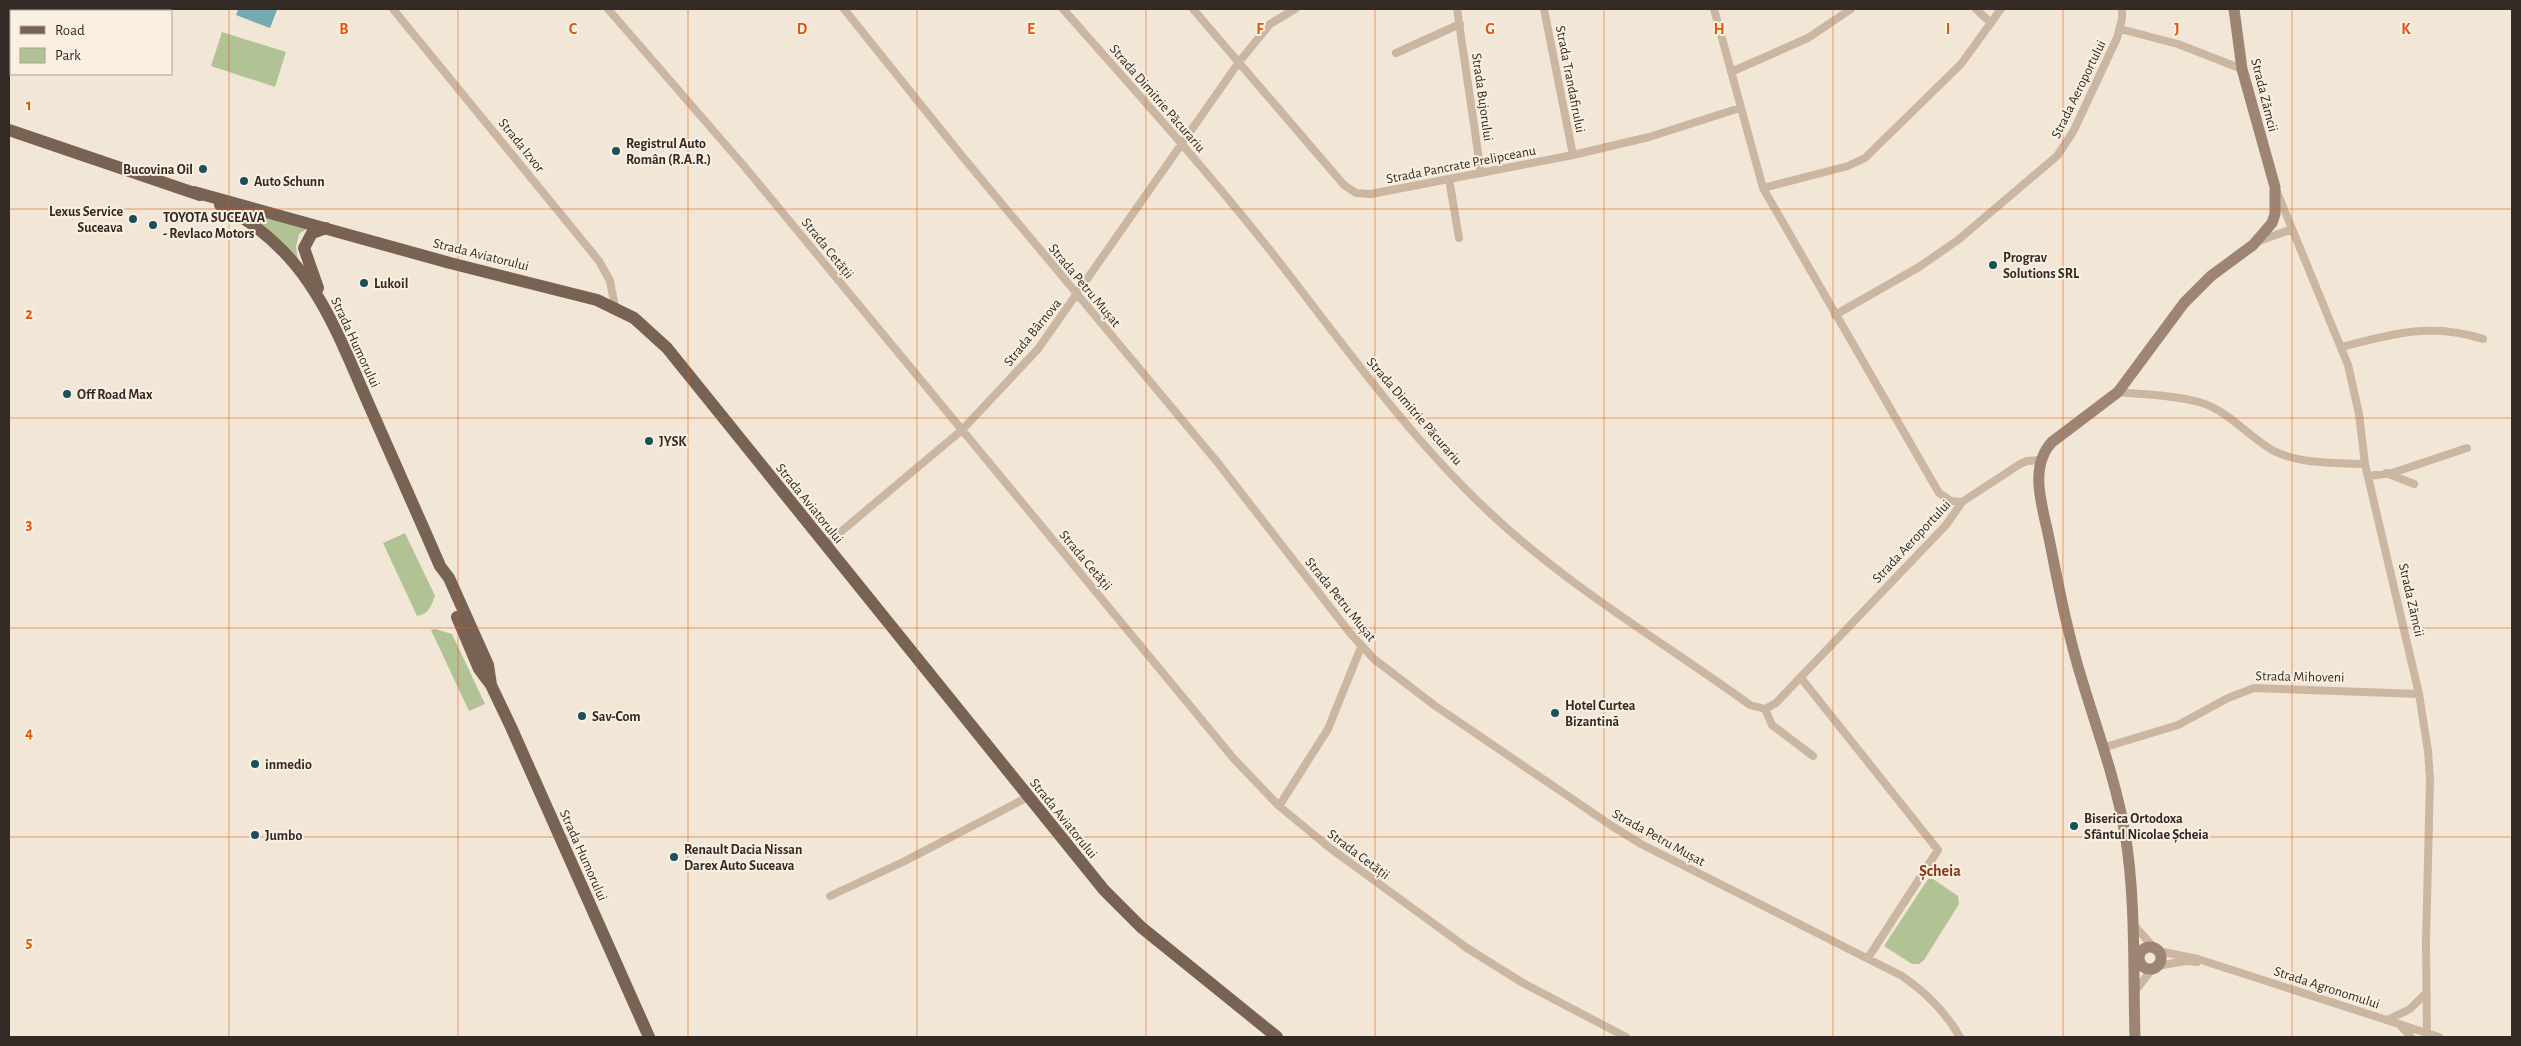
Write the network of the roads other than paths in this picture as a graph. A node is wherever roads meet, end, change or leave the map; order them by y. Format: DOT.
graph roads {
  1 [pos="393,9"];
  2 [pos="608,9"];
  3 [pos="844,9"];
  4 [pos="1063,9"];
  5 [pos="1193,9"];
  6 [pos="1295,9"];
  7 [pos="1457,9"];
  8 [pos="1544,9"];
  9 [pos="1714,9"];
  10 [pos="1851,9"];
  11 [pos="1976,9"];
  12 [pos="2000,9"];
  13 [pos="2122,9"];
  14 [pos="2234,9"];
  15 [pos="1991,23"];
  16 [pos="1460,24"];
  17 [pos="2120,29"];
  18 [pos="1396,53"];
  19 [pos="1240,62"];
  20 [pos="2242,69"];
  21 [pos="1731,72"];
  22 [pos="1740,108"];
  23 [pos="9,130"];
  24 [pos="1182,145"];
  25 [pos="1574,155"];
  26 [pos="1481,173"];
  27 [pos="1449,179"];
  28 [pos="2275,187"];
  29 [pos="1763,188"];
  30 [pos="194,192"];
  31 [pos="326,228"];
  32 [pos="2292,229"];
  33 [pos="1459,238"];
  34 [pos="2259,241"];
  35 [pos="1077,296"];
  36 [pos="615,307"];
  37 [pos="327,310"];
  38 [pos="1835,315"];
  39 [pos="2483,339"];
  40 [pos="2342,347"];
  41 [pos="2118,392"];
  42 [pos="962,430"];
  43 [pos="2467,448"];
  44 [pos="2040,460"];
  45 [pos="2366,464"];
  46 [pos="2386,473"];
  47 [pos="2368,476"];
  48 [pos="2414,484"];
  49 [pos="1962,502"];
  50 [pos="825,545"];
  51 [pos="1361,647"];
  52 [pos="1801,678"];
  53 [pos="2419,694"];
  54 [pos="1765,710"];
  55 [pos="2102,748"];
  56 [pos="1813,756"];
  57 [pos="1028,797"];
  58 [pos="1279,806"];
  59 [pos="830,896"];
  60 [pos="2133,924"];
  61 [pos="2156,949"];
  62 [pos="1868,958"];
  63 [pos="2146,962"];
  64 [pos="2206,962"];
  65 [pos="2135,991"];
  66 [pos="2426,993"];
  67 [pos="2387,1020"];
  68 [pos="2399,1025"];
  69 [pos="2427,1035"];
  70 [pos="649,1037"];
  71 [pos="1277,1037"];
  72 [pos="1626,1037"];
  73 [pos="1960,1037"];
  74 [pos="2135,1037"];
  75 [pos="2411,1037"];
  76 [pos="2439,1037"];
  1 -- 36 [label="street, Strada Izvor"];
  2 -- 42 [label="street, Strada Cetății"];
  3 -- 35 [label="street, Strada Petru Mușat"];
  4 -- 24 [label="street, Strada Dimitrie Păcurariu"];
  5 -- 19 [label="street, Strada Pancrate Prelipceanu"];
  6 -- 19 [label="street, Strada Bârnova"];
  7 -- 16 [label="street, Strada Bujorului"];
  8 -- 25 [label="street, Strada Trandafirului"];
  9 -- 21 [label="street, Strada Aeroportului"];
  10 -- 21 [label="street"];
  11 -- 15 [label="street"];
  12 -- 15 [label="street"];
  13 -- 17 [label="street, Strada Aeroportului"];
  14 -- 20 [label="main road, Strada Zămcii"];
  15 -- 29 [label="street"];
  16 -- 18 [label="street"];
  16 -- 26 [label="street, Strada Bujorului"];
  17 -- 20 [label="street, Strada Aeroportului"];
  17 -- 38 [label="street, Strada Aeroportului"];
  19 -- 24 [label="street, Strada Bârnova"];
  19 -- 27 [label="street, Strada Pancrate Prelipceanu"];
  20 -- 28 [label="main road, Strada Zămcii"];
  21 -- 22 [label="street, Strada Aeroportului"];
  22 -- 25 [label="street, Strada Pancrate Prelipceanu"];
  22 -- 29 [label="street, Strada Aeroportului"];
  23 -- 30 [label="main road, Strada Humorului"];
  24 -- 35 [label="street, Strada Bârnova"];
  24 -- 54 [label="street, Strada Dimitrie Păcurariu"];
  25 -- 26 [label="street, Strada Pancrate Prelipceanu"];
  26 -- 27 [label="street, Strada Pancrate Prelipceanu"];
  27 -- 33 [label="street"];
  28 -- 32 [label="street, Strada Zămcii"];
  28 -- 34 [label="main road, Strada Zămcii"];
  29 -- 38 [label="street, Strada Aeroportului"];
  30 -- 31 [label="main road, Strada Aviatorului"];
  30 -- 37 [label="main road, Strada Humorului"];
  31 -- 36 [label="main road, Strada Aviatorului"];
  31 -- 37 [label="main road"];
  32 -- 34 [label="street"];
  32 -- 40 [label="street, Strada Zămcii"];
  34 -- 41 [label="main road, Strada Zămcii"];
  35 -- 42 [label="street, Strada Bârnova"];
  35 -- 51 [label="street, Strada Petru Mușat"];
  36 -- 50 [label="main road, Strada Aviatorului"];
  37 -- 70 [label="main road, Strada Humorului"];
  38 -- 49 [label="street, Strada Aeroportului"];
  39 -- 40 [label="street"];
  40 -- 45 [label="street, Strada Zămcii"];
  41 -- 44 [label="main road, Strada Zămcii"];
  41 -- 45 [label="street"];
  42 -- 50 [label="street, Strada Bârnova"];
  42 -- 58 [label="street, Strada Cetății"];
  43 -- 46 [label="street"];
  44 -- 49 [label="street"];
  44 -- 55 [label="main road"];
  45 -- 47 [label="street, Strada Zămcii"];
  46 -- 47 [label="street"];
  46 -- 48 [label="street"];
  47 -- 53 [label="street, Strada Zămcii"];
  49 -- 52 [label="street, Strada Aeroportului"];
  50 -- 57 [label="main road, Strada Aviatorului"];
  51 -- 58 [label="street"];
  51 -- 62 [label="street, Strada Petru Mușat"];
  52 -- 54 [label="street, Strada Aeroportului"];
  52 -- 62 [label="street"];
  53 -- 55 [label="street, Strada Mihoveni"];
  53 -- 66 [label="street, Strada Zămcii"];
  54 -- 56 [label="street"];
  55 -- 60 [label="main road"];
  57 -- 59 [label="street"];
  57 -- 71 [label="main road, Strada Aviatorului"];
  58 -- 72 [label="street, Strada Cetății"];
  60 -- 61 [label="street"];
  60 -- 63 [label="main road"];
  61 -- 63 [label="main road"];
  61 -- 63 [label="main road"];
  61 -- 64 [label="street, Strada Agronomului"];
  62 -- 73 [label="street, Strada Petru Mușat"];
  63 -- 64 [label="street, Strada Agronomului"];
  63 -- 65 [label="main road"];
  63 -- 65 [label="street"];
  64 -- 67 [label="street, Strada Agronomului"];
  65 -- 74 [label="main road"];
  66 -- 67 [label="street"];
  66 -- 69 [label="street, Strada Zămcii"];
  67 -- 68 [label="street, Strada Agronomului"];
  68 -- 69 [label="street, Strada Agronomului"];
  68 -- 75 [label="street"];
  69 -- 76 [label="street, Strada Agronomului"];
}
